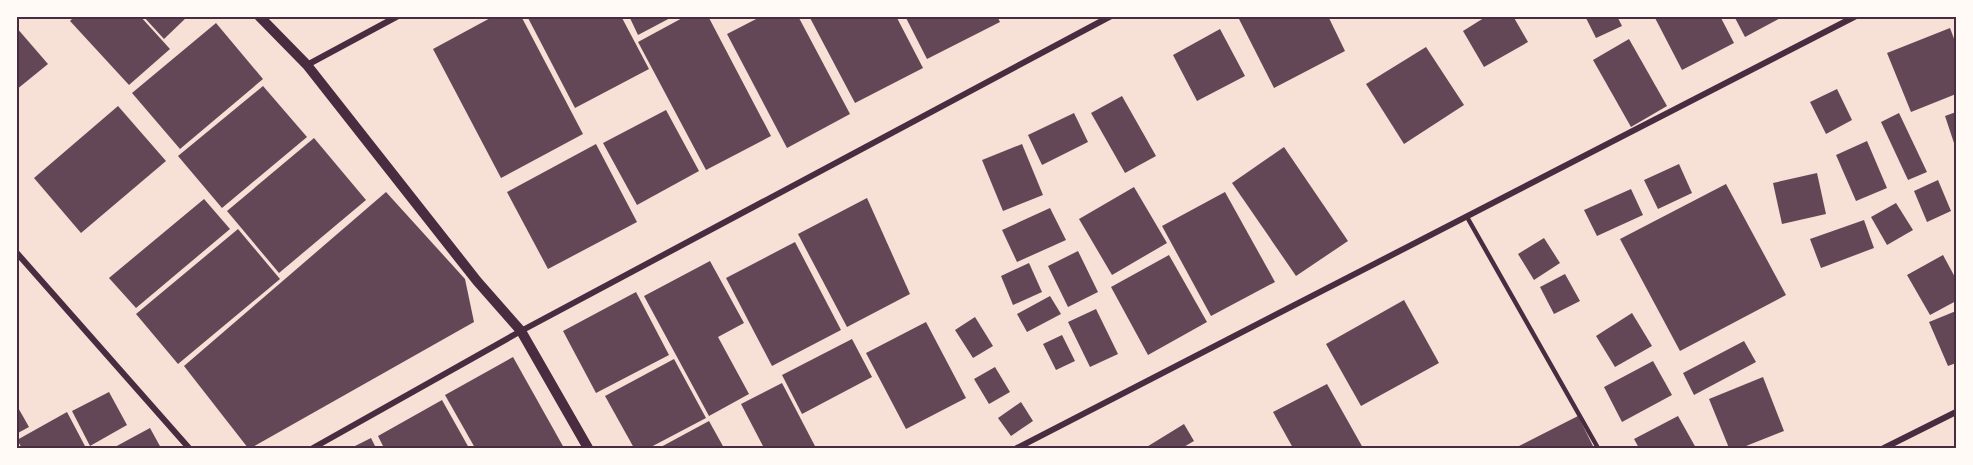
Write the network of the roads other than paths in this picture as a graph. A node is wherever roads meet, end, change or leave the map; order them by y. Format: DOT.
graph roads {
  1 [pos="259,16"];
  2 [pos="398,16"];
  3 [pos="1112,16"];
  4 [pos="1856,16"];
  5 [pos="307,65"];
  6 [pos="1467,217"];
  7 [pos="16,252"];
  8 [pos="521,331"];
  9 [pos="1956,412"];
  10 [pos="189,448"];
  11 [pos="313,448"];
  12 [pos="588,448"];
  13 [pos="1017,448"];
  14 [pos="1598,448"];
  15 [pos="1884,448"];
  1 -- 5 [label="street"];
  2 -- 5 [label="street"];
  3 -- 8 [label="street"];
  4 -- 6 [label="street"];
  5 -- 8 [label="street"];
  6 -- 13 [label="street"];
  6 -- 14 [label="lane"];
  7 -- 10 [label="street"];
  8 -- 11 [label="street"];
  8 -- 12 [label="street"];
  9 -- 15 [label="street"];
}
